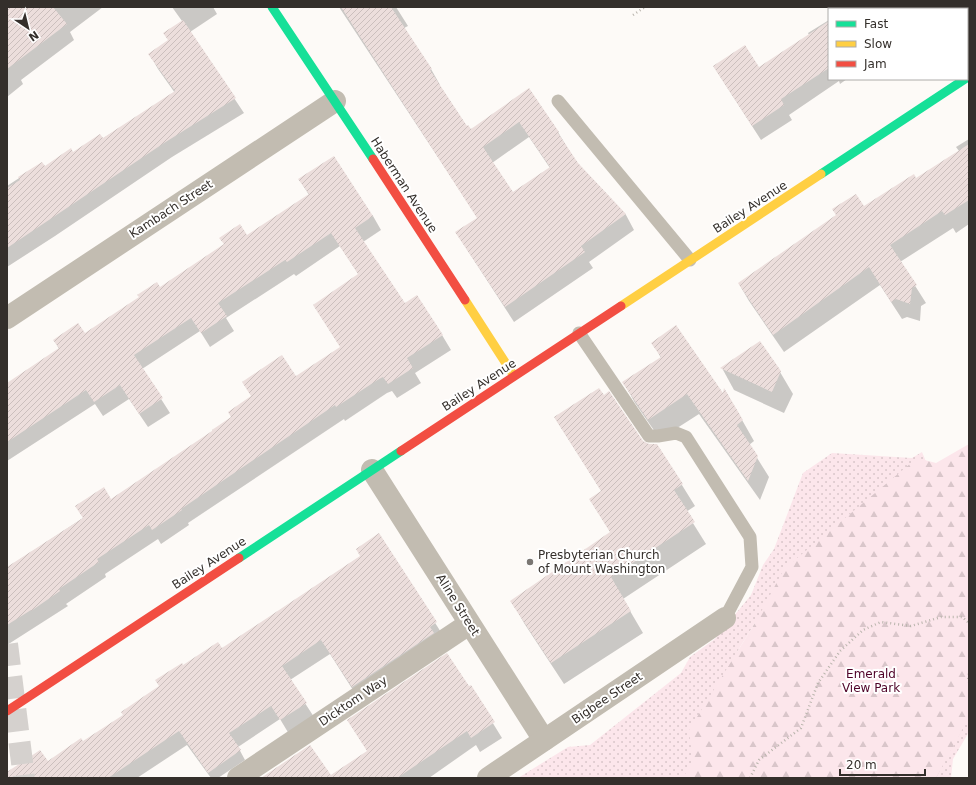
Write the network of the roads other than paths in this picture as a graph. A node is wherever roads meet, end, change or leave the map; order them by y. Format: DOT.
graph roads {
  1 [pos="272,7"];
  2 [pos="964,80"];
  3 [pos="335,101"];
  4 [pos="558,101"];
  5 [pos="690,260"];
  6 [pos="7,318"];
  7 [pos="580,333"];
  8 [pos="514,376"];
  9 [pos="372,470"];
  10 [pos="725,618"];
  11 [pos="469,624"];
  12 [pos="7,711"];
  13 [pos="544,740"];
  14 [pos="238,778"];
  15 [pos="488,778"];
  1 -- 3 [label="street, Haberman Avenue"];
  2 -- 5 [label="street, Bailey Avenue"];
  3 -- 6 [label="street, Kambach Street"];
  3 -- 8 [label="street, Haberman Avenue"];
  4 -- 5 [label="lane"];
  5 -- 7 [label="street, Bailey Avenue"];
  7 -- 8 [label="street, Bailey Avenue"];
  7 -- 10 [label="lane"];
  8 -- 9 [label="street, Bailey Avenue"];
  9 -- 11 [label="street, Aline Street"];
  9 -- 12 [label="street, Bailey Avenue"];
  10 -- 13 [label="street, Bigbee Street"];
  11 -- 13 [label="street, Aline Street"];
  11 -- 14 [label="street, Dicktom Way"];
  13 -- 15 [label="street, Bigbee Street"];
}
